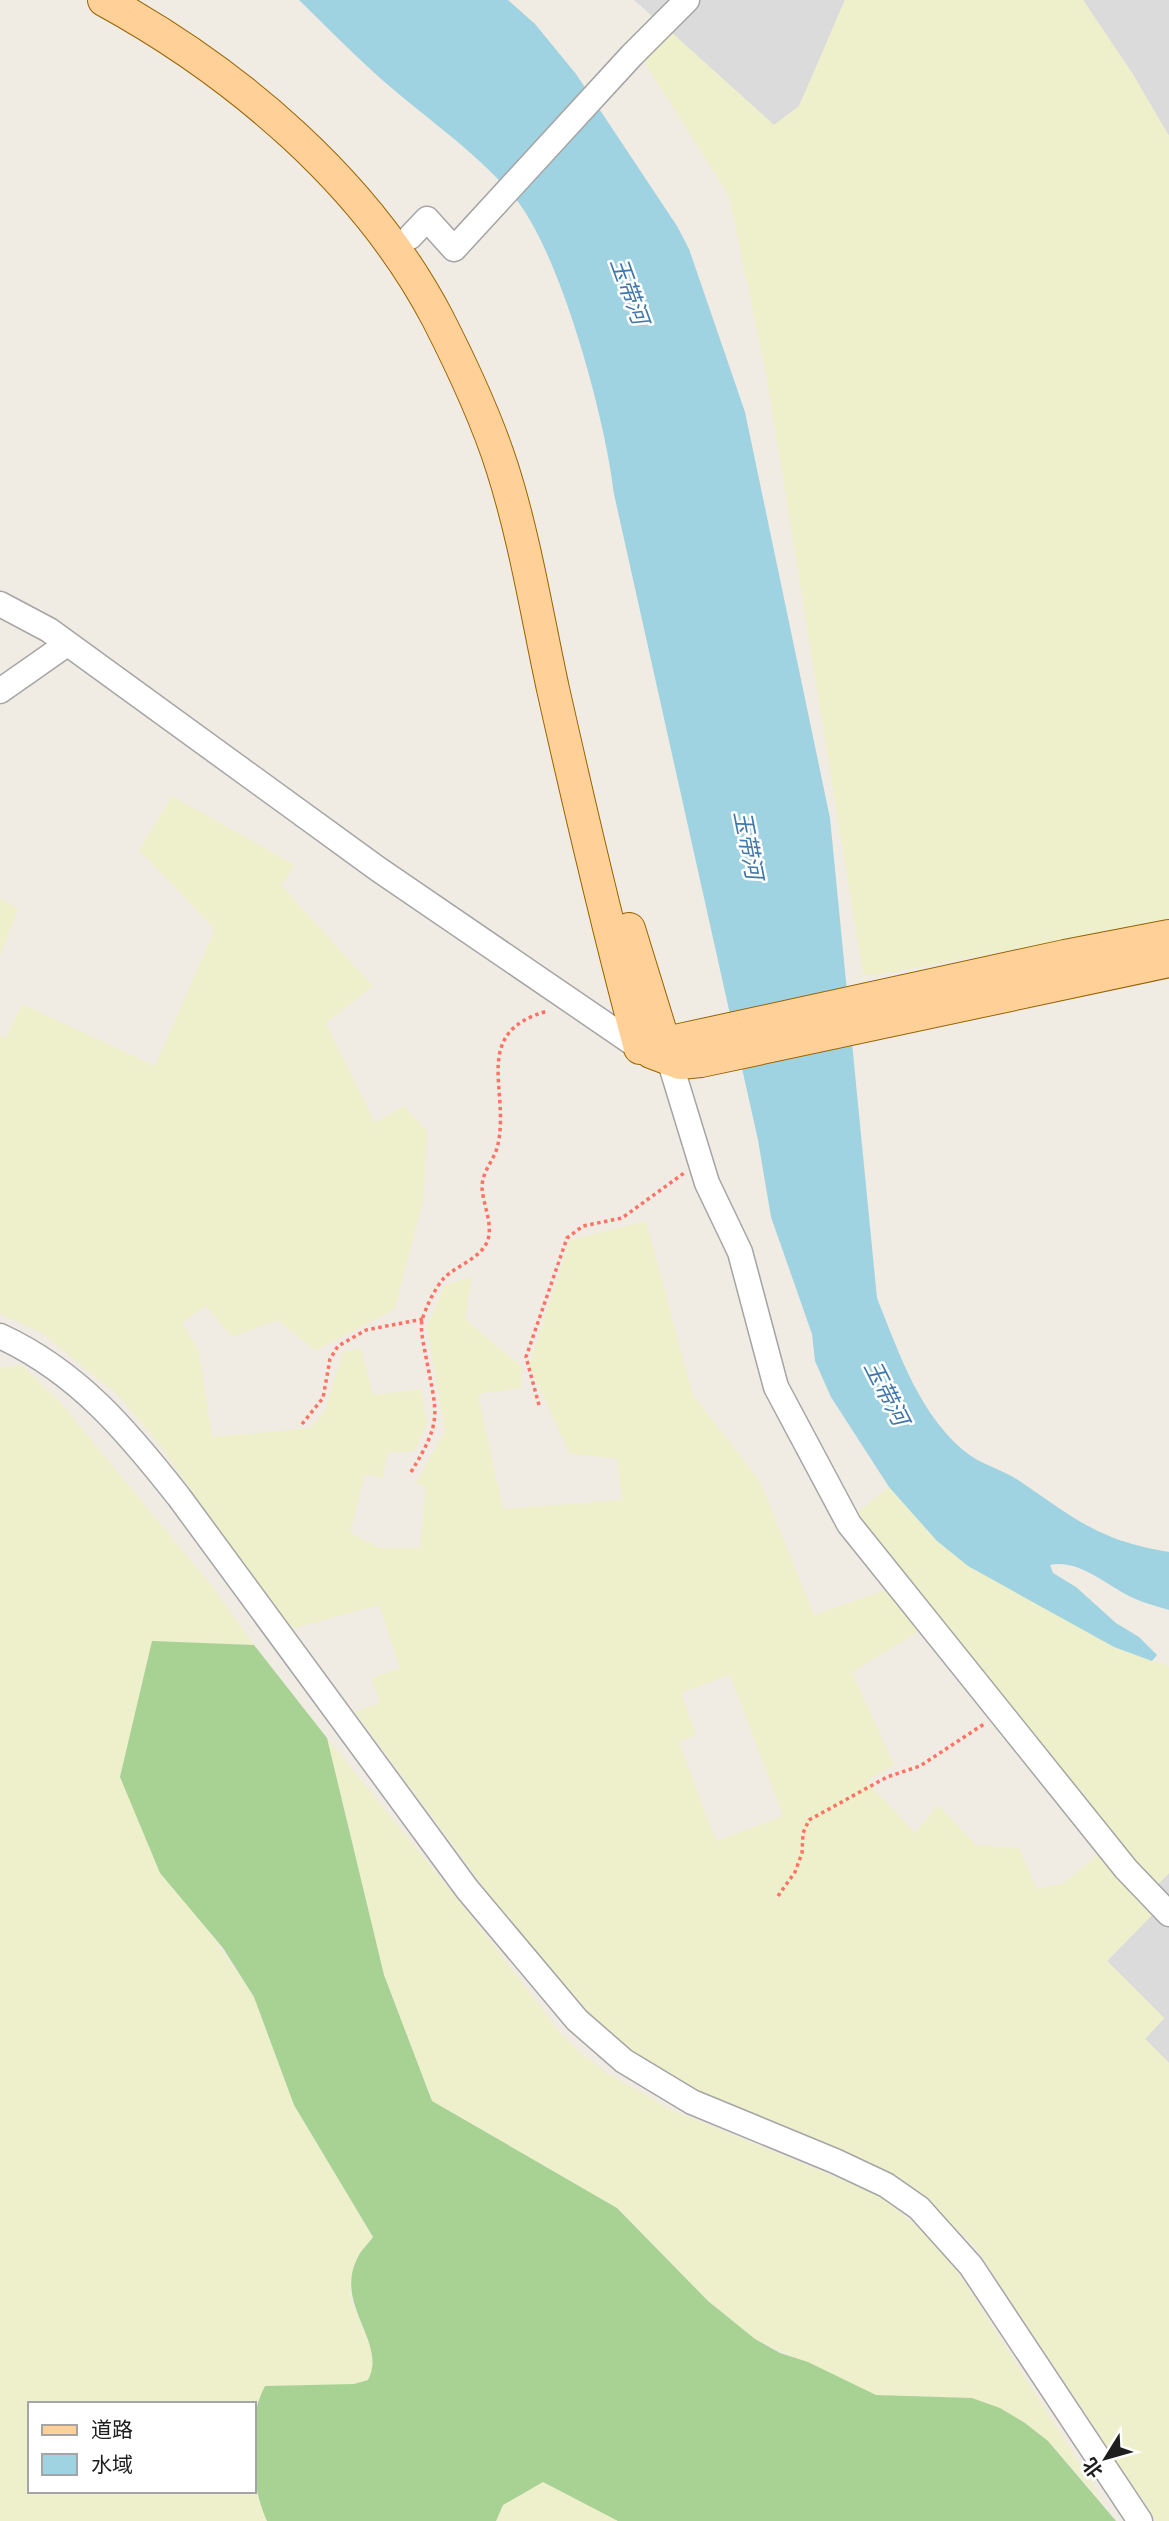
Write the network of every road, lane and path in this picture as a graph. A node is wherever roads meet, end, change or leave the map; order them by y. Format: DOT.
graph roads {
  1 [pos="104,0"];
  2 [pos="148,0"];
  3 [pos="687,0"];
  4 [pos="410,237"];
  5 [pos="0,604"];
  6 [pos="67,644"];
  7 [pos="0,691"];
  8 [pos="1169,936"];
  9 [pos="1169,961"];
  10 [pos="971,990"];
  11 [pos="572,1004"];
  12 [pos="658,1051"];
  13 [pos="700,1160"];
  14 [pos="423,1319"];
  15 [pos="0,1336"];
  16 [pos="538,1405"];
  17 [pos="302,1424"];
  18 [pos="411,1472"];
  19 [pos="1002,1713"];
  20 [pos="778,1896"];
  21 [pos="1169,1914"];
  22 [pos="1140,2521"];
  1 -- 12 [label="main road"];
  2 -- 4 [label="main road"];
  3 -- 4 [label="street"];
  4 -- 12 [label="main road"];
  5 -- 6 [label="street"];
  6 -- 7 [label="street"];
  6 -- 11 [label="street"];
  8 -- 10 [label="main road"];
  9 -- 10 [label="main road"];
  10 -- 12 [label="main road"];
  11 -- 12 [label="street"];
  11 -- 14 [label="path"];
  12 -- 13 [label="street"];
  13 -- 16 [label="path"];
  13 -- 19 [label="street"];
  14 -- 17 [label="path"];
  14 -- 18 [label="path"];
  15 -- 22 [label="street"];
  19 -- 20 [label="path"];
  19 -- 21 [label="street"];
}
